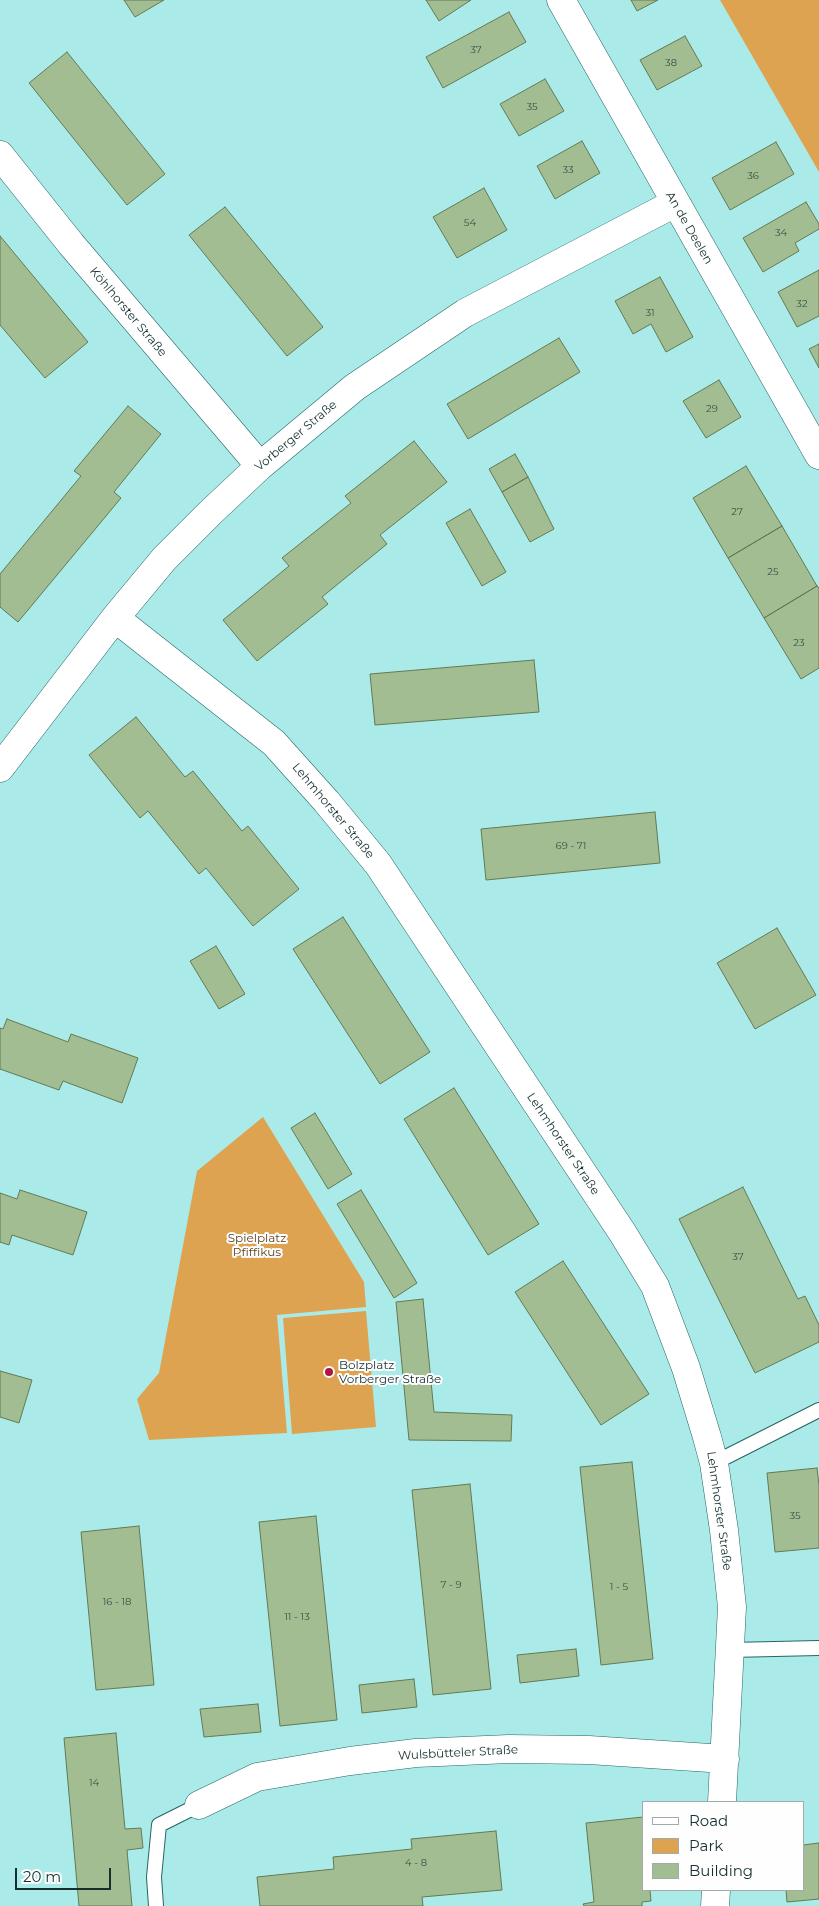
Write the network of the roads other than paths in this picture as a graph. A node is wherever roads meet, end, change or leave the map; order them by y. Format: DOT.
graph roads {
  1 [pos="561,0"];
  2 [pos="0,154"];
  3 [pos="675,203"];
  4 [pos="819,455"];
  5 [pos="260,466"];
  6 [pos="115,618"];
  7 [pos="0,768"];
  8 [pos="819,1410"];
  9 [pos="714,1463"];
  10 [pos="819,1648"];
  11 [pos="730,1650"];
  12 [pos="725,1759"];
  13 [pos="722,1801"];
  14 [pos="199,1806"];
  15 [pos="716,1891"];
  16 [pos="156,1906"];
  17 [pos="715,1906"];
  1 -- 3 [label="street, An de Deelen"];
  2 -- 5 [label="street, Köhlhorster Straße"];
  3 -- 4 [label="street, An de Deelen"];
  3 -- 5 [label="street, Vorberger Straße"];
  5 -- 6 [label="street, Vorberger Straße"];
  6 -- 7 [label="street, Vorberger Straße"];
  6 -- 9 [label="street, Lehmhorster Straße"];
  8 -- 9 [label="lane"];
  9 -- 11 [label="street, Lehmhorster Straße"];
  10 -- 11 [label="lane"];
  11 -- 12 [label="street, Lehmhorster Straße"];
  12 -- 13 [label="street, Lehmhorster Straße"];
  12 -- 14 [label="street, Wulsbütteler Straße"];
  14 -- 16 [label="lane"];
  15 -- 17 [label="street"];
}
